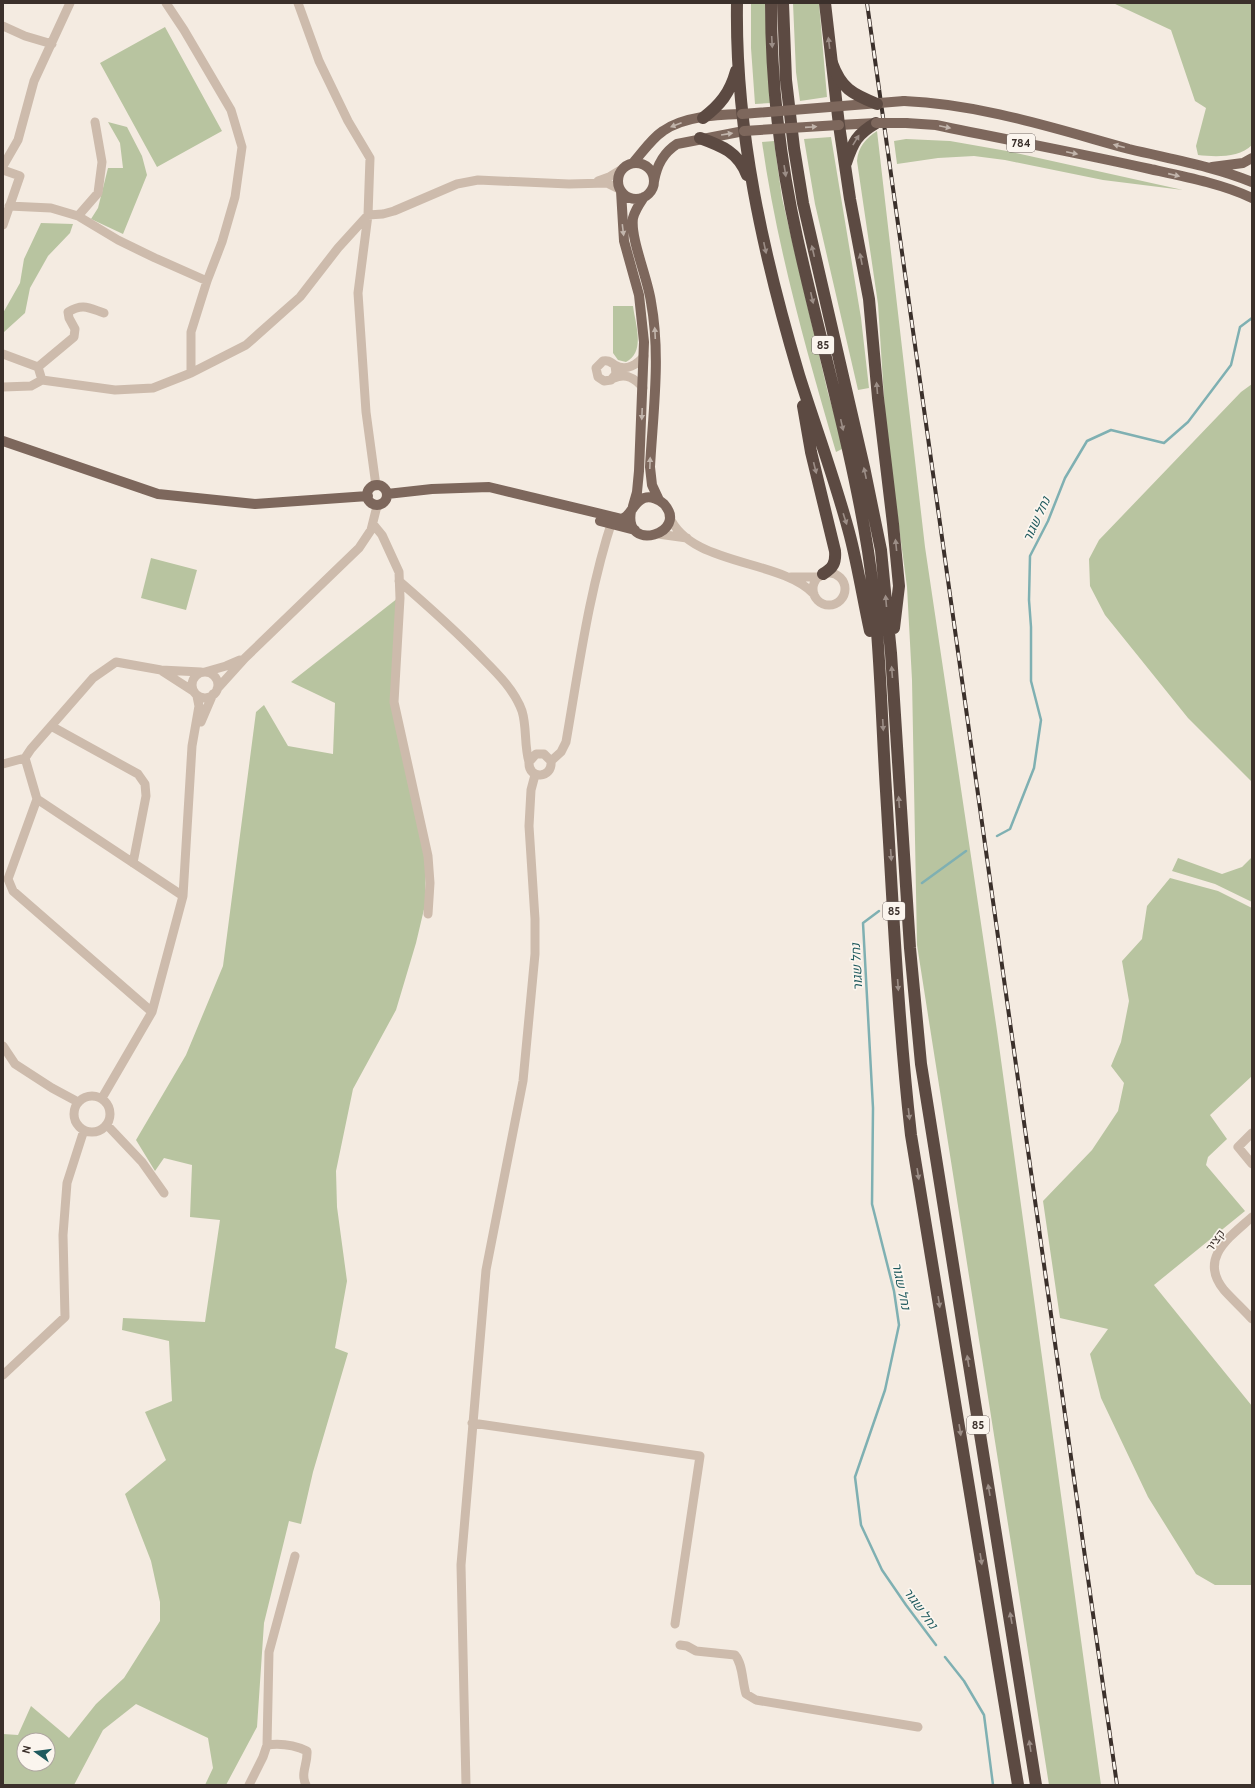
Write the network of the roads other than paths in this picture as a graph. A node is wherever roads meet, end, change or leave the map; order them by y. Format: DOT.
graph roads {
  1 [pos="70,3"];
  2 [pos="166,3"];
  3 [pos="298,3"];
  4 [pos="737,3"];
  5 [pos="771,3"];
  6 [pos="783,3"];
  7 [pos="825,3"];
  8 [pos="3,26"];
  9 [pos="52,44"];
  10 [pos="832,63"];
  11 [pos="737,64"];
  12 [pos="876,104"];
  13 [pos="837,107"];
  14 [pos="742,114"];
  15 [pos="703,118"];
  16 [pos="94,122"];
  17 [pos="876,123"];
  18 [pos="839,125"];
  19 [pos="744,131"];
  20 [pos="700,138"];
  21 [pos="1252,158"];
  22 [pos="632,163"];
  23 [pos="3,166"];
  24 [pos="845,166"];
  25 [pos="1205,168"];
  26 [pos="622,169"];
  27 [pos="3,170"];
  28 [pos="654,181"];
  29 [pos="1252,182"];
  30 [pos="591,183"];
  31 [pos="620,190"];
  32 [pos="1251,195"];
  33 [pos="644,197"];
  34 [pos="756,204"];
  35 [pos="9,206"];
  36 [pos="368,215"];
  37 [pos="78,216"];
  38 [pos="3,225"];
  39 [pos="207,281"];
  40 [pos="104,313"];
  41 [pos="3,354"];
  42 [pos="644,356"];
  43 [pos="614,365"];
  44 [pos="38,367"];
  45 [pos="191,373"];
  46 [pos="799,375"];
  47 [pos="614,378"];
  48 [pos="42,380"];
  49 [pos="3,386"];
  50 [pos="643,388"];
  51 [pos="3,441"];
  52 [pos="376,486"];
  53 [pos="387,494"];
  54 [pos="368,496"];
  55 [pos="659,500"];
  56 [pos="377,506"];
  57 [pos="632,509"];
  58 [pos="669,516"];
  59 [pos="612,521"];
  60 [pos="373,524"];
  61 [pos="635,530"];
  62 [pos="658,534"];
  63 [pos="688,539"];
  64 [pos="821,576"];
  65 [pos="785,577"];
  66 [pos="399,581"];
  67 [pos="814,594"];
  68 [pos="891,654"];
  69 [pos="245,658"];
  70 [pos="161,670"];
  71 [pos="203,672"];
  72 [pos="881,686"];
  73 [pos="215,691"];
  74 [pos="195,693"];
  75 [pos="51,726"];
  76 [pos="192,746"];
  77 [pos="25,758"];
  78 [pos="529,762"];
  79 [pos="551,762"];
  80 [pos="3,764"];
  81 [pos="535,774"];
  82 [pos="37,799"];
  83 [pos="133,863"];
  84 [pos="183,896"];
  85 [pos="428,914"];
  86 [pos="152,1012"];
  87 [pos="3,1046"];
  88 [pos="102,1098"];
  89 [pos="78,1102"];
  90 [pos="106,1125"];
  91 [pos="84,1130"];
  92 [pos="1252,1133"];
  93 [pos="1252,1164"];
  94 [pos="164,1193"];
  95 [pos="1252,1216"];
  96 [pos="1250,1314"];
  97 [pos="3,1376"];
  98 [pos="472,1423"];
  99 [pos="295,1556"];
  100 [pos="675,1624"];
  101 [pos="680,1645"];
  102 [pos="918,1728"];
  103 [pos="267,1745"];
  104 [pos="248,1785"];
  105 [pos="306,1785"];
  106 [pos="466,1785"];
  107 [pos="1018,1785"];
  108 [pos="1036,1785"];
  1 -- 9 [label="street"];
  2 -- 39 [label="street"];
  3 -- 36 [label="street"];
  4 -- 11 [label="highway"];
  5 -- 72 [label="highway, 85, one-way"];
  68 -- 6 [label="highway, 85, one-way"];
  10 -- 7 [label="highway, one-way"];
  8 -- 9 [label="street"];
  9 -- 23 [label="street"];
  10 -- 12 [label="highway, bridge"];
  10 -- 13 [label="highway, bridge"];
  11 -- 14 [label="highway"];
  11 -- 15 [label="highway"];
  12 -- 13 [label="main road, 784, bridge"];
  25 -- 12 [label="main road, 784, one-way, bridge"];
  13 -- 14 [label="main road, 784, bridge"];
  13 -- 18 [label="highway"];
  14 -- 15 [label="main road, 784"];
  14 -- 19 [label="highway"];
  15 -- 22 [label="main road, 784, one-way"];
  16 -- 37 [label="street"];
  17 -- 18 [label="main road, 784"];
  24 -- 17 [label="highway, one-way"];
  17 -- 32 [label="main road, 784, one-way, bridge"];
  19 -- 18 [label="main road, 784, one-way, bridge"];
  18 -- 24 [label="highway"];
  20 -- 19 [label="main road, 784, one-way"];
  19 -- 34 [label="highway"];
  20 -- 28 [label="main road, 784"];
  20 -- 34 [label="highway"];
  21 -- 25 [label="main road"];
  22 -- 26 [label="main road, 784"];
  22 -- 28 [label="main road"];
  68 -- 24 [label="highway, one-way"];
  25 -- 29 [label="main road, 784"];
  26 -- 30 [label="street"];
  26 -- 31 [label="main road"];
  27 -- 35 [label="street"];
  28 -- 33 [label="main road, 784"];
  30 -- 31 [label="street"];
  30 -- 36 [label="street"];
  31 -- 33 [label="main road"];
  31 -- 42 [label="main road, one-way"];
  55 -- 33 [label="main road, 784, one-way"];
  34 -- 46 [label="highway, one-way"];
  35 -- 37 [label="street"];
  35 -- 38 [label="street"];
  36 -- 45 [label="street"];
  36 -- 52 [label="street"];
  37 -- 39 [label="street"];
  39 -- 45 [label="street"];
  40 -- 44 [label="street"];
  41 -- 44 [label="street"];
  42 -- 43 [label="street"];
  42 -- 50 [label="main road"];
  43 -- 47 [label="street"];
  43 -- 47 [label="street"];
  44 -- 48 [label="street"];
  45 -- 48 [label="street"];
  46 -- 64 [label="highway, one-way"];
  46 -- 72 [label="highway, one-way"];
  47 -- 50 [label="street"];
  48 -- 49 [label="street"];
  50 -- 57 [label="main road, one-way"];
  51 -- 54 [label="main road"];
  52 -- 53 [label="main road"];
  52 -- 54 [label="main road"];
  53 -- 56 [label="main road"];
  53 -- 59 [label="main road"];
  54 -- 56 [label="main road"];
  55 -- 57 [label="main road"];
  55 -- 58 [label="main road"];
  56 -- 60 [label="street"];
  57 -- 59 [label="main road"];
  57 -- 61 [label="main road"];
  58 -- 62 [label="main road"];
  58 -- 63 [label="street"];
  59 -- 61 [label="main road"];
  59 -- 79 [label="street"];
  60 -- 66 [label="street"];
  60 -- 69 [label="street"];
  61 -- 62 [label="main road"];
  62 -- 63 [label="street"];
  63 -- 65 [label="street"];
  64 -- 65 [label="street"];
  64 -- 67 [label="street"];
  64 -- 67 [label="street"];
  65 -- 67 [label="street"];
  66 -- 78 [label="street"];
  66 -- 85 [label="street"];
  108 -- 68 [label="highway, 85, one-way"];
  69 -- 71 [label="street"];
  69 -- 73 [label="street"];
  70 -- 71 [label="street"];
  70 -- 74 [label="street"];
  70 -- 75 [label="street"];
  71 -- 73 [label="street"];
  71 -- 74 [label="street"];
  72 -- 107 [label="highway, 85, one-way"];
  73 -- 74 [label="street"];
  73 -- 76 [label="street"];
  74 -- 76 [label="street"];
  75 -- 77 [label="street"];
  75 -- 83 [label="street"];
  76 -- 84 [label="street"];
  77 -- 80 [label="street"];
  77 -- 82 [label="street"];
  78 -- 79 [label="street"];
  78 -- 81 [label="street"];
  79 -- 81 [label="street"];
  81 -- 98 [label="street"];
  82 -- 83 [label="street"];
  82 -- 86 [label="street"];
  83 -- 84 [label="street"];
  84 -- 86 [label="street"];
  86 -- 88 [label="street"];
  87 -- 89 [label="street"];
  88 -- 89 [label="street"];
  88 -- 90 [label="street"];
  89 -- 91 [label="street"];
  90 -- 91 [label="street"];
  90 -- 94 [label="street"];
  91 -- 97 [label="street"];
  92 -- 93 [label="street"];
  95 -- 96 [label="street, קציר"];
  98 -- 100 [label="street"];
  98 -- 106 [label="street"];
  99 -- 103 [label="street"];
  101 -- 102 [label="street"];
  103 -- 104 [label="street"];
  103 -- 105 [label="street"];
}
